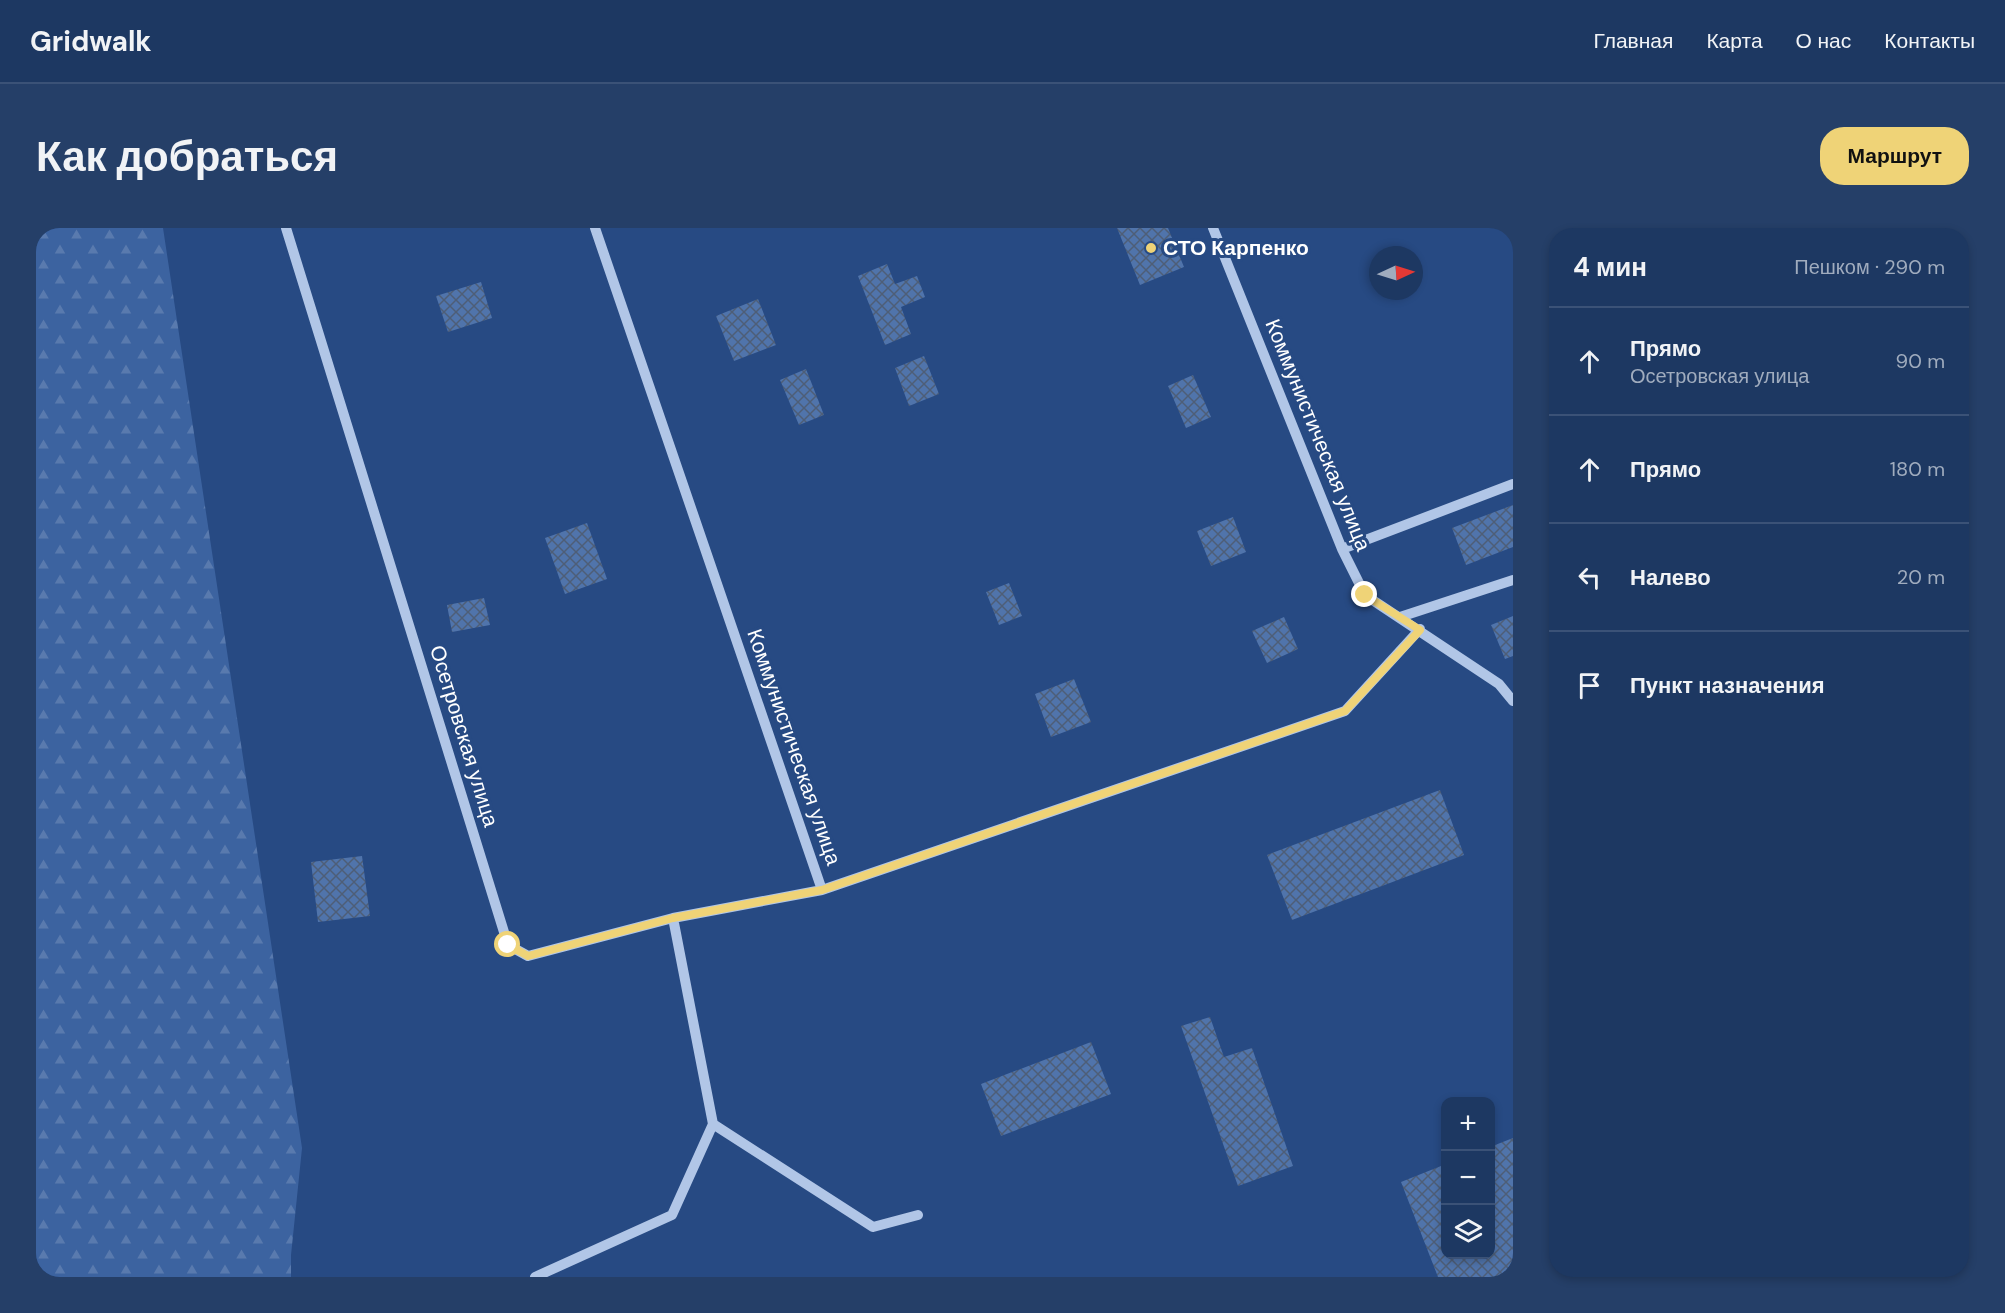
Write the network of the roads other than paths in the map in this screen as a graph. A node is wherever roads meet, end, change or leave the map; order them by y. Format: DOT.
graph roads {
  1 [pos="286,228"];
  2 [pos="595,228"];
  3 [pos="1213,228"];
  4 [pos="1513,484"];
  5 [pos="1342,549"];
  6 [pos="1513,580"];
  7 [pos="1400,617"];
  8 [pos="1420,630"];
  9 [pos="1513,701"];
  10 [pos="822,890"];
  11 [pos="673,918"];
  12 [pos="713,1124"];
  13 [pos="918,1215"];
  14 [pos="534,1277"];
  1 -- 11 [label="street, Осетровская улица"];
  2 -- 10 [label="street, Коммунистическая улица"];
  3 -- 5 [label="street, Коммунистическая улица"];
  4 -- 5 [label="street"];
  5 -- 7 [label="street, Коммунистическая улица"];
  6 -- 7 [label="street"];
  7 -- 8 [label="street, Коммунистическая улица"];
  8 -- 9 [label="street, Коммунистическая улица"];
  8 -- 10 [label="street, Коммунистическая улица"];
  10 -- 11 [label="street, Осетровская улица"];
  11 -- 12 [label="street"];
  12 -- 13 [label="street"];
  12 -- 14 [label="street"];
}
